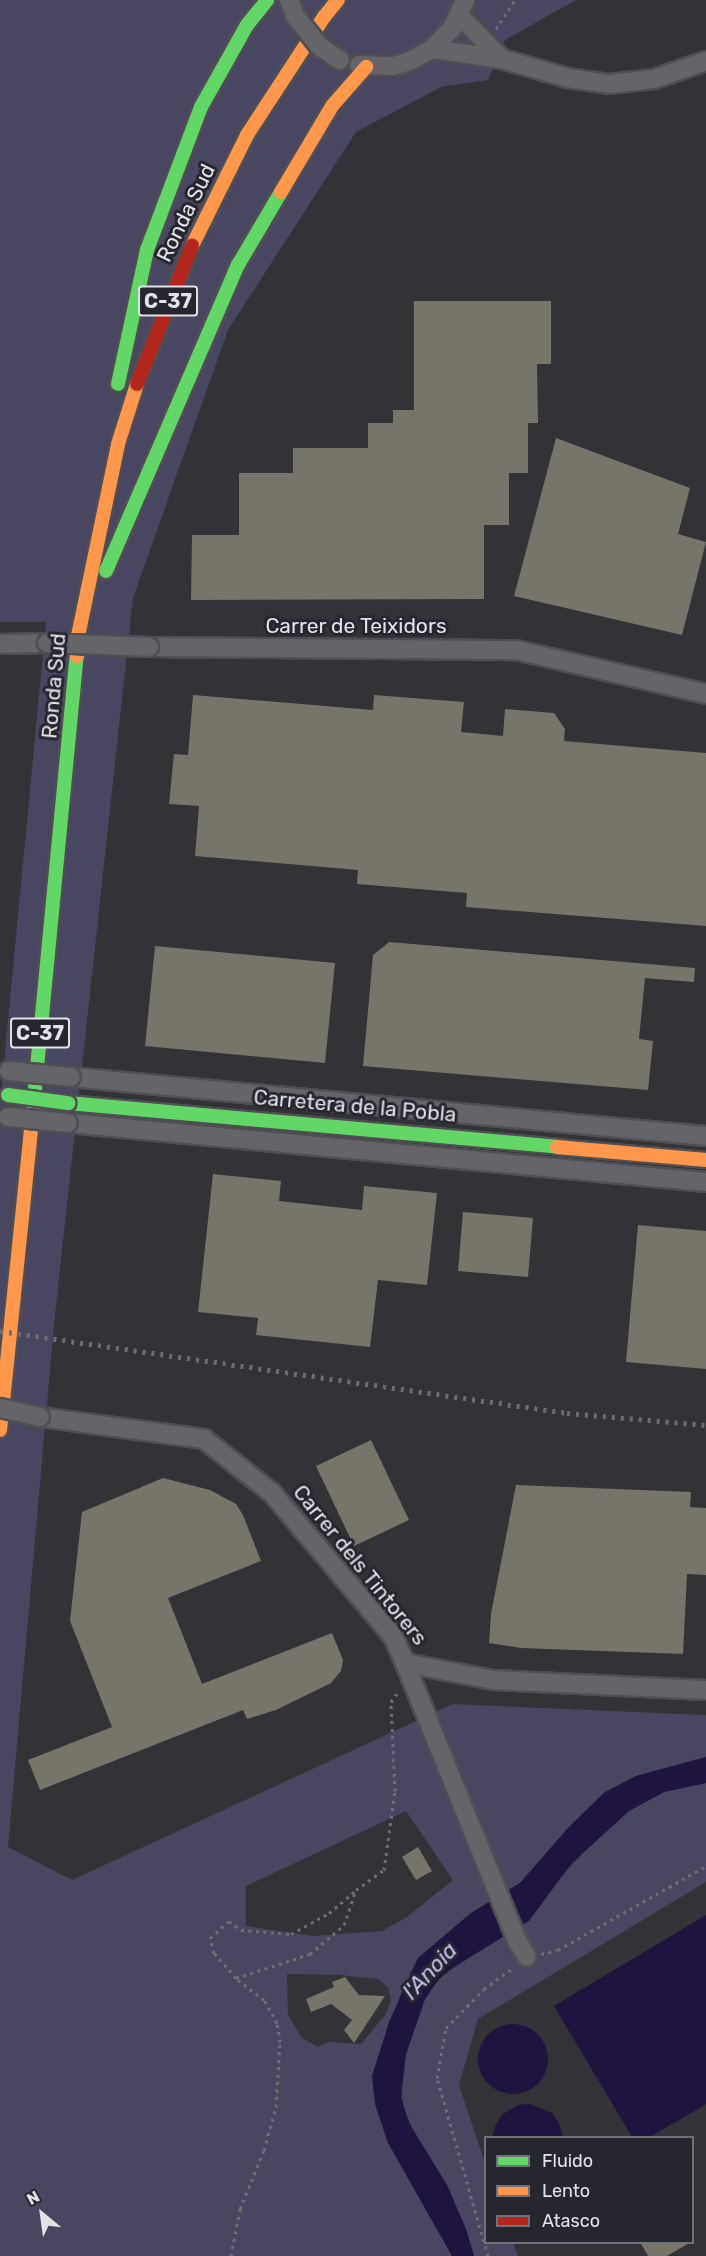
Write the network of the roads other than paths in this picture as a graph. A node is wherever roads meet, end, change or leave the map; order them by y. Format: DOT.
graph roads {
  1 [pos="267,0"];
  2 [pos="289,0"];
  3 [pos="338,0"];
  4 [pos="462,8"];
  5 [pos="432,49"];
  6 [pos="502,59"];
  7 [pos="706,61"];
  8 [pos="366,67"];
  9 [pos="96,478"];
  10 [pos="80,554"];
  11 [pos="78,636"];
  12 [pos="0,644"];
  13 [pos="706,694"];
  14 [pos="4,1070"];
  15 [pos="4,1094"];
  16 [pos="4,1117"];
  17 [pos="706,1136"];
  18 [pos="706,1160"];
  19 [pos="706,1182"];
  20 [pos="0,1408"];
  21 [pos="0,1430"];
  22 [pos="408,1669"];
  23 [pos="706,1690"];
  24 [pos="522,1950"];
  1 -- 9 [label="main road, C-37"];
  2 -- 8 [label="street, bridge"];
  3 -- 11 [label="main road, Ronda Sud / C-37"];
  4 -- 5 [label="street"];
  4 -- 6 [label="street"];
  5 -- 6 [label="street"];
  5 -- 8 [label="street"];
  6 -- 7 [label="street"];
  8 -- 11 [label="main road, C-37"];
  10 -- 11 [label="main road, C-37"];
  11 -- 21 [label="main road, Ronda Sud / C-37"];
  12 -- 13 [label="street, Carrer de Teixidors, bridge"];
  14 -- 17 [label="street, Carretera de la Pobla, bridge"];
  15 -- 18 [label="main road, Carretera de la Pobla, bridge"];
  16 -- 19 [label="street, Carretera de la Pobla, bridge"];
  20 -- 22 [label="street, Carrer dels Tintorers, bridge"];
  22 -- 23 [label="street, Carrer dels Tintorers"];
  22 -- 24 [label="street"];
}
